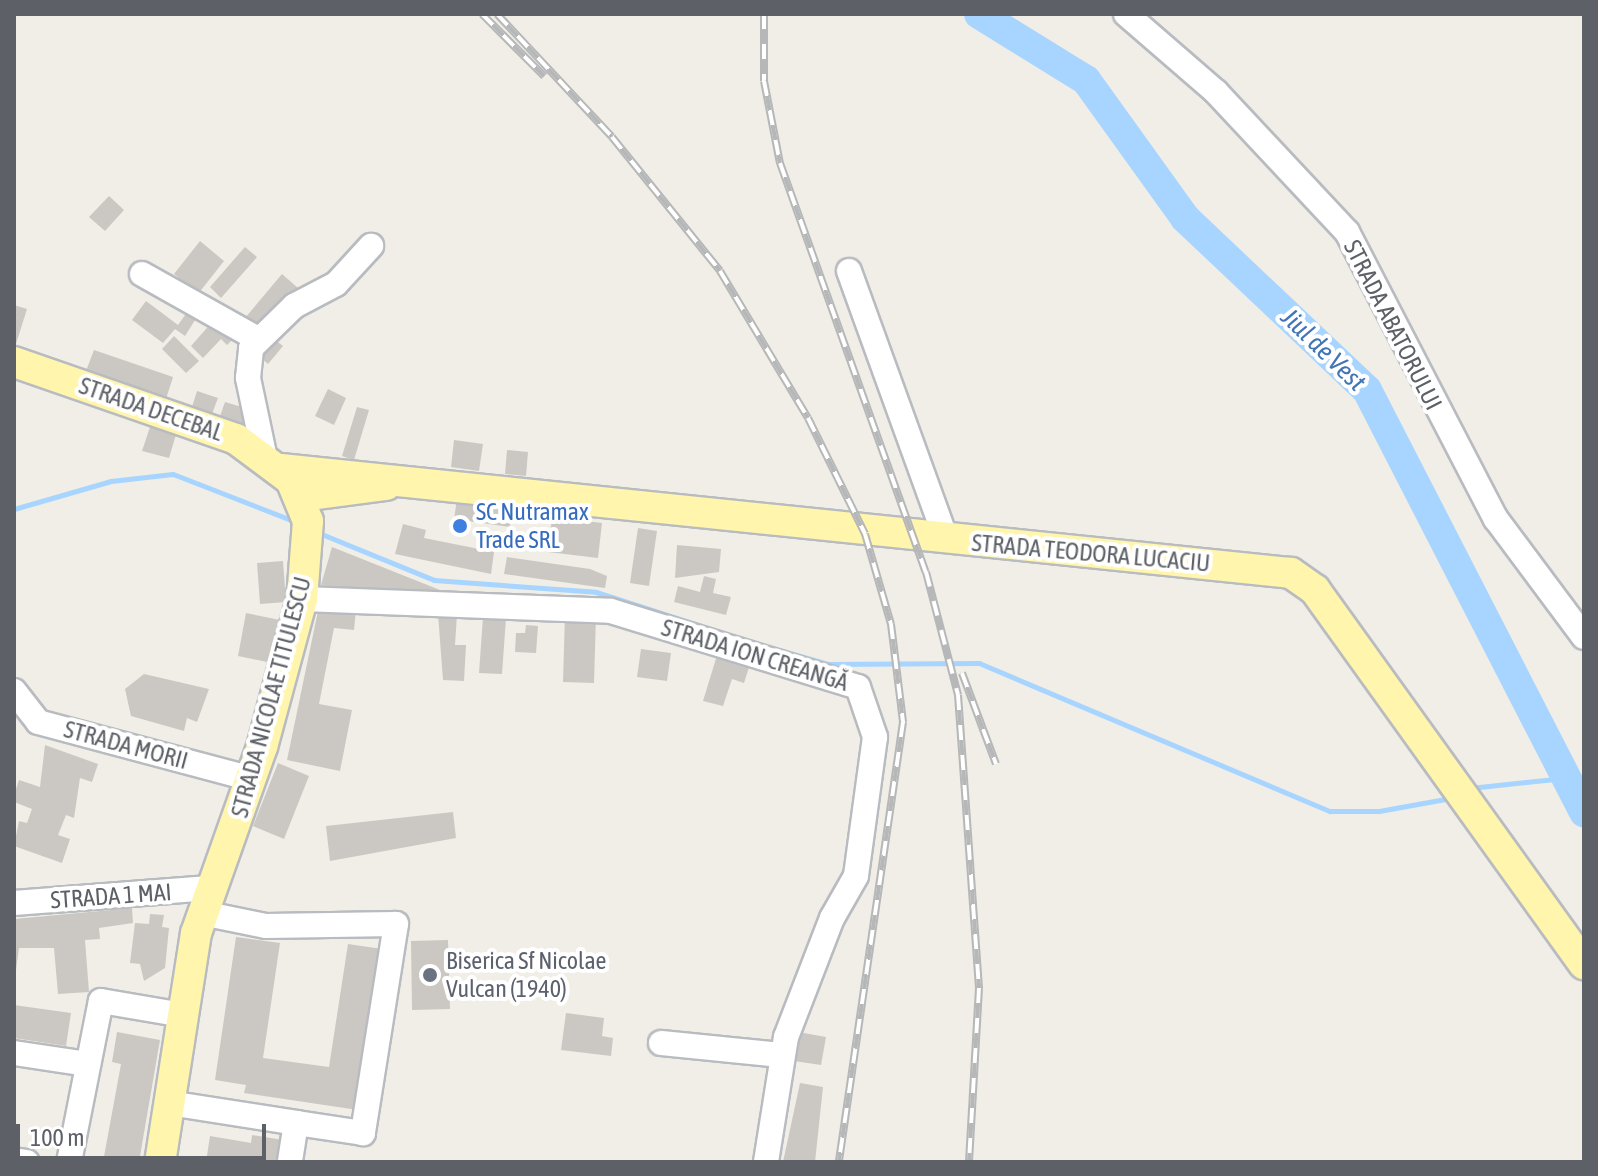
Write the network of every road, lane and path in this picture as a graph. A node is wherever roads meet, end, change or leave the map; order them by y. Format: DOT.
graph roads {
  1 [pos="1126,14"];
  2 [pos="371,246"];
  3 [pos="849,271"];
  4 [pos="142,274"];
  5 [pos="256,338"];
  6 [pos="14,362"];
  7 [pos="272,462"];
  8 [pos="404,480"];
  9 [pos="306,518"];
  10 [pos="946,539"];
  11 [pos="302,599"];
  12 [pos="1584,637"];
  13 [pos="14,691"];
  14 [pos="252,779"];
  15 [pos="205,900"];
  16 [pos="14,903"];
  17 [pos="1584,964"];
  18 [pos="183,1015"];
  19 [pos="661,1043"];
  20 [pos="14,1053"];
  21 [pos="781,1055"];
  22 [pos="88,1064"];
  23 [pos="169,1103"];
  24 [pos="296,1123"];
  25 [pos="14,1160"];
  26 [pos="27,1162"];
  27 [pos="69,1162"];
  28 [pos="160,1162"];
  29 [pos="290,1162"];
  30 [pos="766,1162"];
  1 -- 12 [label="street, STRADA ABATORULUI"];
  2 -- 5 [label="street"];
  3 -- 10 [label="street"];
  4 -- 5 [label="street"];
  5 -- 7 [label="street"];
  6 -- 7 [label="main road, STRADA DECEBAL"];
  7 -- 8 [label="main road, STRADA TEODORA LUCACIU"];
  7 -- 9 [label="main road"];
  8 -- 9 [label="main road, STRADA TEODORA LUCACIU"];
  8 -- 10 [label="main road, STRADA TEODORA LUCACIU"];
  9 -- 11 [label="main road, STRADA NICOLAE TITULESCU"];
  10 -- 17 [label="main road, STRADA TEODORA LUCACIU"];
  11 -- 14 [label="main road, STRADA NICOLAE TITULESCU"];
  11 -- 21 [label="street, STRADA ION CREANGĂ"];
  13 -- 14 [label="street, STRADA MORII"];
  14 -- 15 [label="main road, STRADA NICOLAE TITULESCU"];
  15 -- 16 [label="street, STRADA 1 MAI"];
  15 -- 18 [label="main road, STRADA NICOLAE TITULESCU"];
  15 -- 24 [label="street, STRADA 1 MAI"];
  18 -- 22 [label="street"];
  18 -- 23 [label="main road, STRADA NICOLAE TITULESCU"];
  19 -- 21 [label="street"];
  20 -- 22 [label="street"];
  21 -- 30 [label="street, STRADA ION CREANGĂ"];
  22 -- 27 [label="street"];
  23 -- 24 [label="street"];
  23 -- 28 [label="main road, STRADA NICOLAE TITULESCU"];
  24 -- 29 [label="street"];
  25 -- 26 [label="street"];
}
